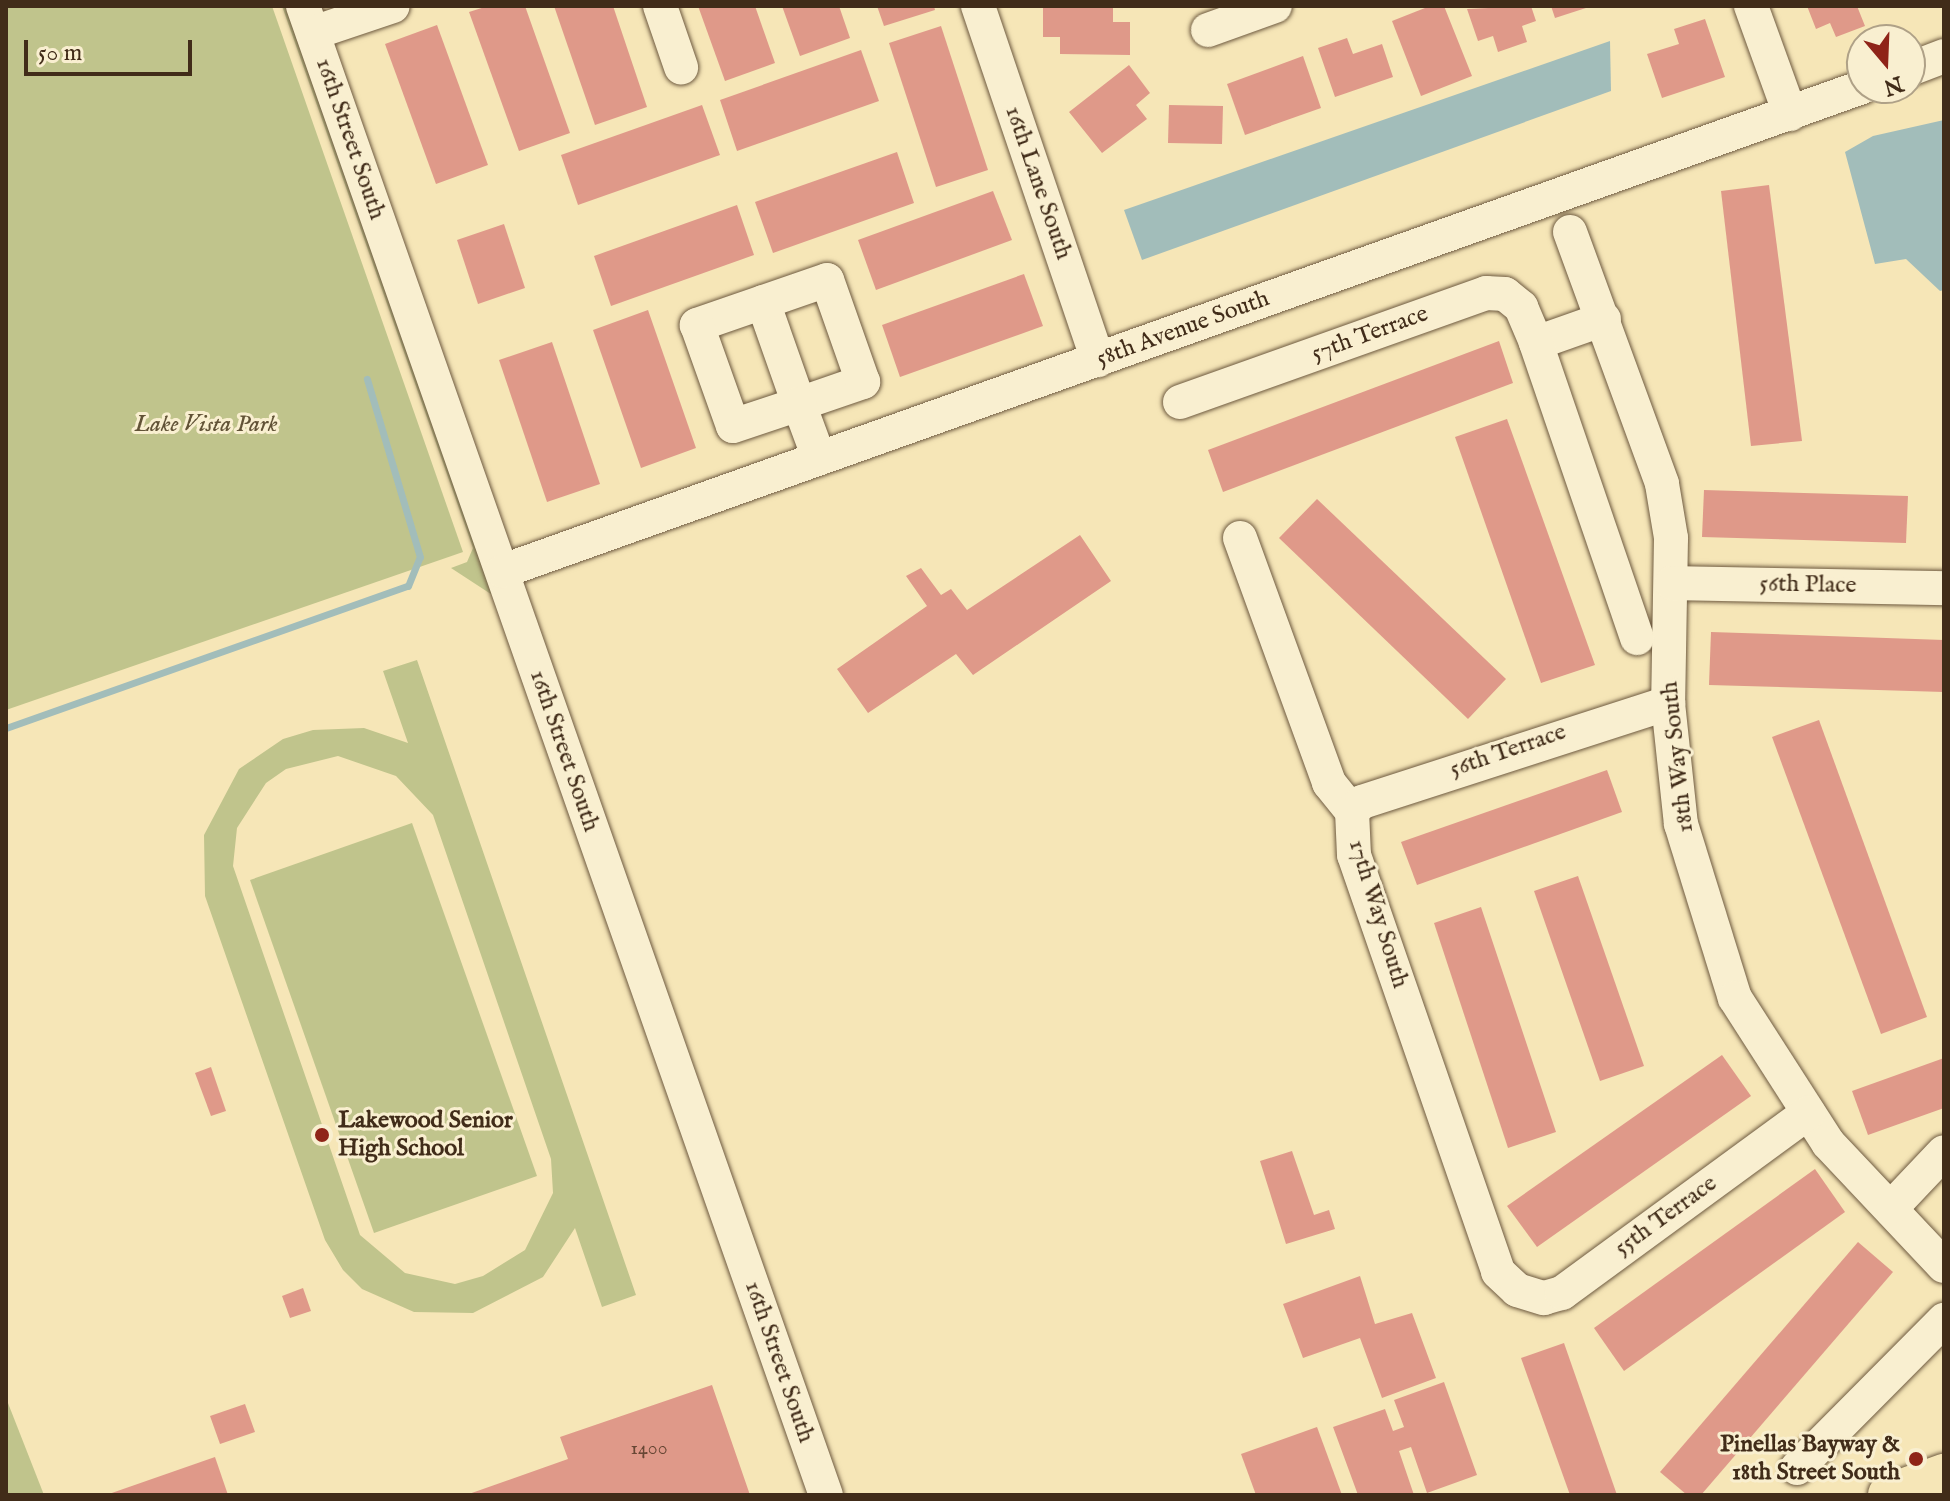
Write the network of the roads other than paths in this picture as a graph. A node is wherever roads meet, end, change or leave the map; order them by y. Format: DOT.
graph roads {
  1 [pos="393,6"];
  2 [pos="660,6"];
  3 [pos="978,6"];
  4 [pos="1275,6"];
  5 [pos="1751,6"];
  6 [pos="308,20"];
  7 [pos="1208,30"];
  8 [pos="681,67"];
  9 [pos="1846,93"];
  10 [pos="1790,114"];
  11 [pos="1570,232"];
  12 [pos="763,302"];
  13 [pos="1604,319"];
  14 [pos="1536,343"];
  15 [pos="1098,360"];
  16 [pos="1180,402"];
  17 [pos="799,404"];
  18 [pos="819,458"];
  19 [pos="1240,538"];
  20 [pos="503,571"];
  21 [pos="1672,583"];
  22 [pos="1944,588"];
  23 [pos="1637,638"];
  24 [pos="1668,703"];
  25 [pos="1352,811"];
  26 [pos="1808,1113"];
  27 [pos="1944,1152"];
  28 [pos="1893,1206"];
  29 [pos="1944,1266"];
  30 [pos="1517,1290"];
  31 [pos="1944,1320"];
  32 [pos="1797,1468"];
  33 [pos="1944,1475"];
  34 [pos="826,1495"];
  35 [pos="1889,1495"];
  1 -- 6 [label="street"];
  2 -- 8 [label="street"];
  3 -- 15 [label="street, 16th Lane South"];
  4 -- 7 [label="street"];
  5 -- 10 [label="street"];
  6 -- 20 [label="street, 16th Street South"];
  9 -- 10 [label="street, 58th Avenue South"];
  10 -- 15 [label="street, 58th Avenue South"];
  11 -- 13 [label="street, 18th Way South"];
  12 -- 17 [label="street"];
  12 -- 17 [label="street"];
  12 -- 17 [label="street"];
  13 -- 14 [label="street"];
  13 -- 21 [label="street, 18th Way South"];
  14 -- 16 [label="street, 57th Terrace"];
  14 -- 23 [label="street, 57th Terrace"];
  15 -- 18 [label="street, 58th Avenue South"];
  17 -- 18 [label="street"];
  18 -- 20 [label="street, 58th Avenue South"];
  19 -- 25 [label="street, 17th Way South"];
  20 -- 34 [label="street, 16th Street South"];
  21 -- 22 [label="street, 56th Place"];
  21 -- 24 [label="street, 18th Way South"];
  24 -- 25 [label="street, 56th Terrace"];
  24 -- 26 [label="street, 18th Way South"];
  25 -- 30 [label="street, 17th Way South"];
  26 -- 28 [label="street, 18th Way South"];
  26 -- 30 [label="street, 55th Terrace"];
  27 -- 28 [label="street"];
  28 -- 29 [label="street, 18th Way South"];
  31 -- 32 [label="street"];
  33 -- 35 [label="main road"];
}
